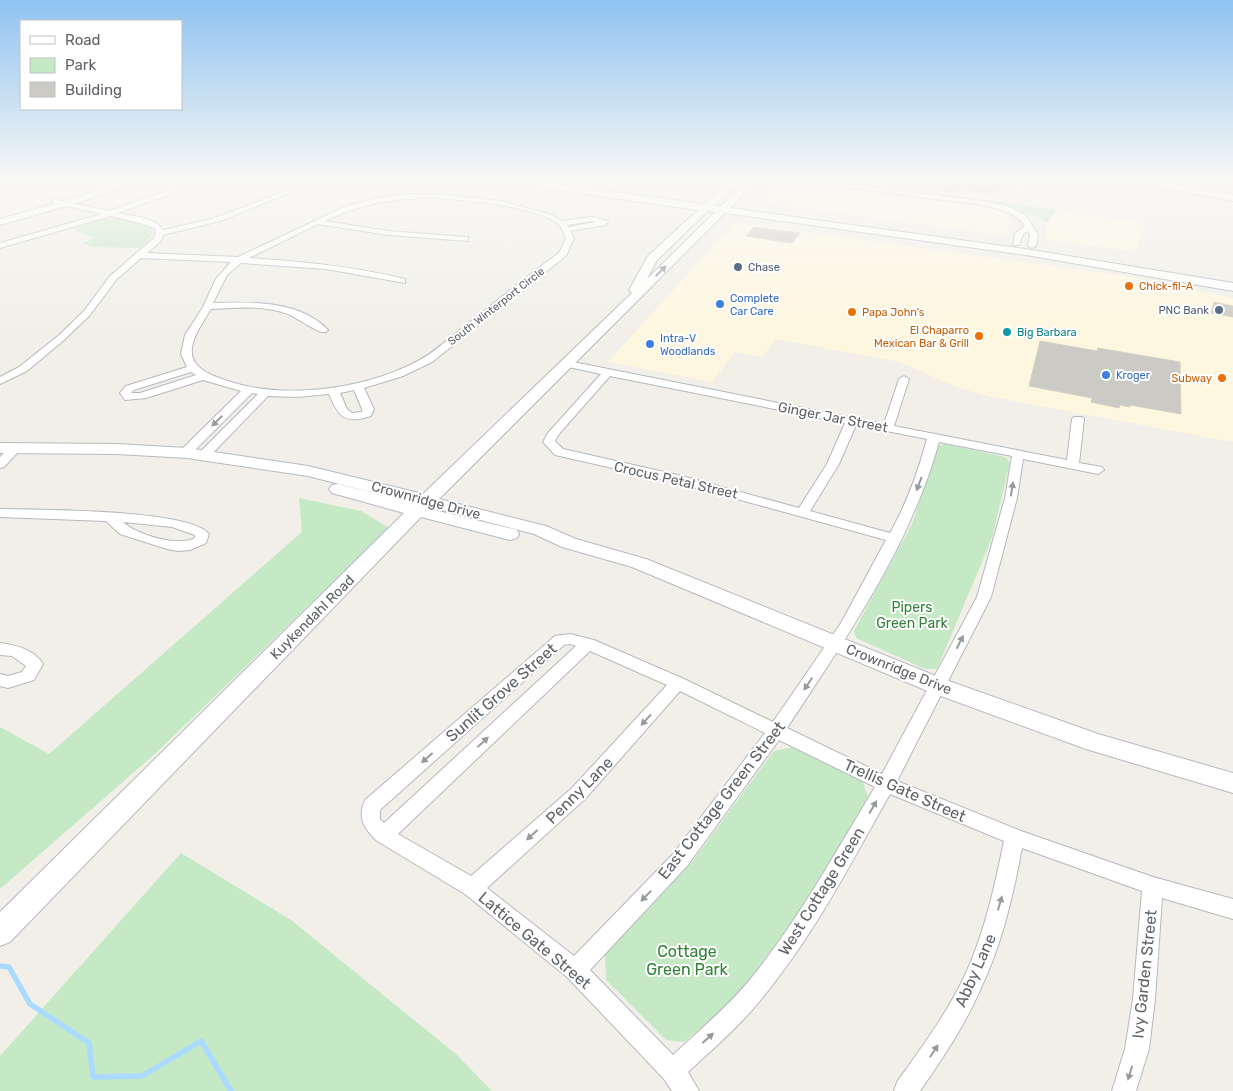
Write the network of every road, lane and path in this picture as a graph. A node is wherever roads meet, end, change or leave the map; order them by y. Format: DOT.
graph roads {
  1 [pos="52,231"];
  2 [pos="173,231"];
  3 [pos="300,231"];
  4 [pos="375,231"];
  5 [pos="567,231"];
  6 [pos="681,231"];
  7 [pos="702,231"];
  8 [pos="880,231"];
  9 [pos="898,231"];
  10 [pos="1023,231"];
  11 [pos="1031,231"];
  12 [pos="160,233"];
  13 [pos="465,240"];
  14 [pos="965,244"];
  15 [pos="0,246"];
  16 [pos="1032,246"];
  17 [pos="1014,247"];
  18 [pos="1084,253"];
  19 [pos="138,255"];
  20 [pos="240,260"];
  21 [pos="1233,278"];
  22 [pos="402,281"];
  23 [pos="1233,287"];
  24 [pos="208,306"];
  25 [pos="627,306"];
  26 [pos="323,330"];
  27 [pos="568,364"];
  28 [pos="193,368"];
  29 [pos="608,372"];
  30 [pos="204,376"];
  31 [pos="904,379"];
  32 [pos="0,381"];
  33 [pos="358,386"];
  34 [pos="249,390"];
  35 [pos="333,390"];
  36 [pos="266,392"];
  37 [pos="1078,419"];
  38 [pos="852,421"];
  39 [pos="888,428"];
  40 [pos="934,437"];
  41 [pos="8,448"];
  42 [pos="185,453"];
  43 [pos="1018,454"];
  44 [pos="203,456"];
  45 [pos="0,464"];
  46 [pos="1073,465"];
  47 [pos="1098,470"];
  48 [pos="422,506"];
  49 [pos="803,512"];
  50 [pos="0,513"];
  51 [pos="110,516"];
  52 [pos="894,538"];
  53 [pos="835,643"];
  54 [pos="588,644"];
  55 [pos="0,649"];
  56 [pos="0,680"];
  57 [pos="678,683"];
  58 [pos="938,686"];
  59 [pos="776,731"];
  60 [pos="1233,783"];
  61 [pos="886,784"];
  62 [pos="384,835"];
  63 [pos="1015,837"];
  64 [pos="1153,886"];
  65 [pos="472,888"];
  66 [pos="34,899"];
  67 [pos="1233,909"];
  68 [pos="0,932"];
  69 [pos="575,970"];
  70 [pos="672,1070"];
  71 [pos="687,1091"];
  72 [pos="906,1091"];
  73 [pos="1124,1091"];
  1 -- 15 [label="street"];
  2 -- 12 [label="street"];
  3 -- 20 [label="street, South Winterport Circle"];
  4 -- 13 [label="street"];
  5 -- 33 [label="street, South Winterport Circle"];
  6 -- 25 [label="main road, Kuykendahl Road"];
  25 -- 7 [label="main road, Kuykendahl Road, one-way"];
  8 -- 14 [label="main road"];
  9 -- 17 [label="main road"];
  10 -- 17 [label="street"];
  11 -- 16 [label="street"];
  12 -- 19 [label="street"];
  14 -- 16 [label="main road"];
  14 -- 17 [label="main road"];
  16 -- 17 [label="main road"];
  16 -- 18 [label="main road"];
  17 -- 18 [label="main road"];
  17 -- 23 [label="main road"];
  18 -- 21 [label="main road"];
  19 -- 20 [label="street"];
  19 -- 32 [label="street"];
  20 -- 22 [label="street"];
  20 -- 24 [label="street"];
  24 -- 26 [label="street"];
  24 -- 28 [label="street"];
  25 -- 27 [label="main road, Kuykendahl Road"];
  27 -- 29 [label="street, Ginger Jar Street"];
  27 -- 48 [label="main road, Kuykendahl Road"];
  28 -- 30 [label="street, South Winterport Circle"];
  28 -- 30 [label="street"];
  29 -- 38 [label="street, Ginger Jar Street"];
  29 -- 49 [label="street, Crocus Petal Street"];
  30 -- 34 [label="street, South Winterport Circle"];
  31 -- 39 [label="street"];
  33 -- 35 [label="street, South Winterport Circle"];
  33 -- 35 [label="street"];
  34 -- 36 [label="street, South Winterport Circle"];
  34 -- 42 [label="street, one-way"];
  35 -- 36 [label="street, South Winterport Circle"];
  36 -- 44 [label="street"];
  37 -- 46 [label="street"];
  38 -- 39 [label="street, Ginger Jar Street"];
  38 -- 49 [label="street"];
  39 -- 40 [label="street, Ginger Jar Street"];
  40 -- 43 [label="street, Ginger Jar Street"];
  40 -- 52 [label="street, East Cottage Green Street, one-way"];
  41 -- 42 [label="main road, Crownridge Drive"];
  41 -- 45 [label="street"];
  42 -- 44 [label="main road, Crownridge Drive"];
  43 -- 46 [label="street, Ginger Jar Street"];
  58 -- 43 [label="street, West Cottage Green, one-way"];
  44 -- 48 [label="main road, Crownridge Drive"];
  46 -- 47 [label="street, Ginger Jar Street"];
  48 -- 53 [label="main road, Crownridge Drive"];
  48 -- 66 [label="main road, Kuykendahl Road"];
  49 -- 52 [label="street, Crocus Petal Street"];
  50 -- 51 [label="street"];
  51 -- 51 [label="street"];
  52 -- 53 [label="street, East Cottage Green Street"];
  53 -- 58 [label="main road, Crownridge Drive"];
  53 -- 59 [label="street, East Cottage Green Street, one-way"];
  54 -- 57 [label="street, Trellis Gate Street"];
  62 -- 54 [label="street, Sunlit Grove Street, one-way"];
  54 -- 62 [label="street, Sunlit Grove Street, one-way"];
  55 -- 56 [label="street"];
  57 -- 59 [label="street, Trellis Gate Street"];
  57 -- 65 [label="street, Penny Lane, one-way"];
  58 -- 60 [label="main road, Crownridge Drive"];
  58 -- 61 [label="street, West Cottage Green"];
  59 -- 61 [label="street, Trellis Gate Street"];
  59 -- 69 [label="street, East Cottage Green Street, one-way"];
  61 -- 63 [label="street, Trellis Gate Street"];
  70 -- 61 [label="street, West Cottage Green, one-way"];
  62 -- 65 [label="street, Lattice Gate Street"];
  63 -- 64 [label="street, Trellis Gate Street"];
  72 -- 63 [label="street, Abby Lane, one-way"];
  64 -- 67 [label="street, Trellis Gate Street"];
  64 -- 73 [label="street, Ivy Garden Street, one-way"];
  65 -- 69 [label="street, Lattice Gate Street"];
  66 -- 68 [label="main road, Kuykendahl Road"];
  69 -- 70 [label="street, Lattice Gate Street"];
  70 -- 71 [label="street, Lattice Gate Street"];
}
